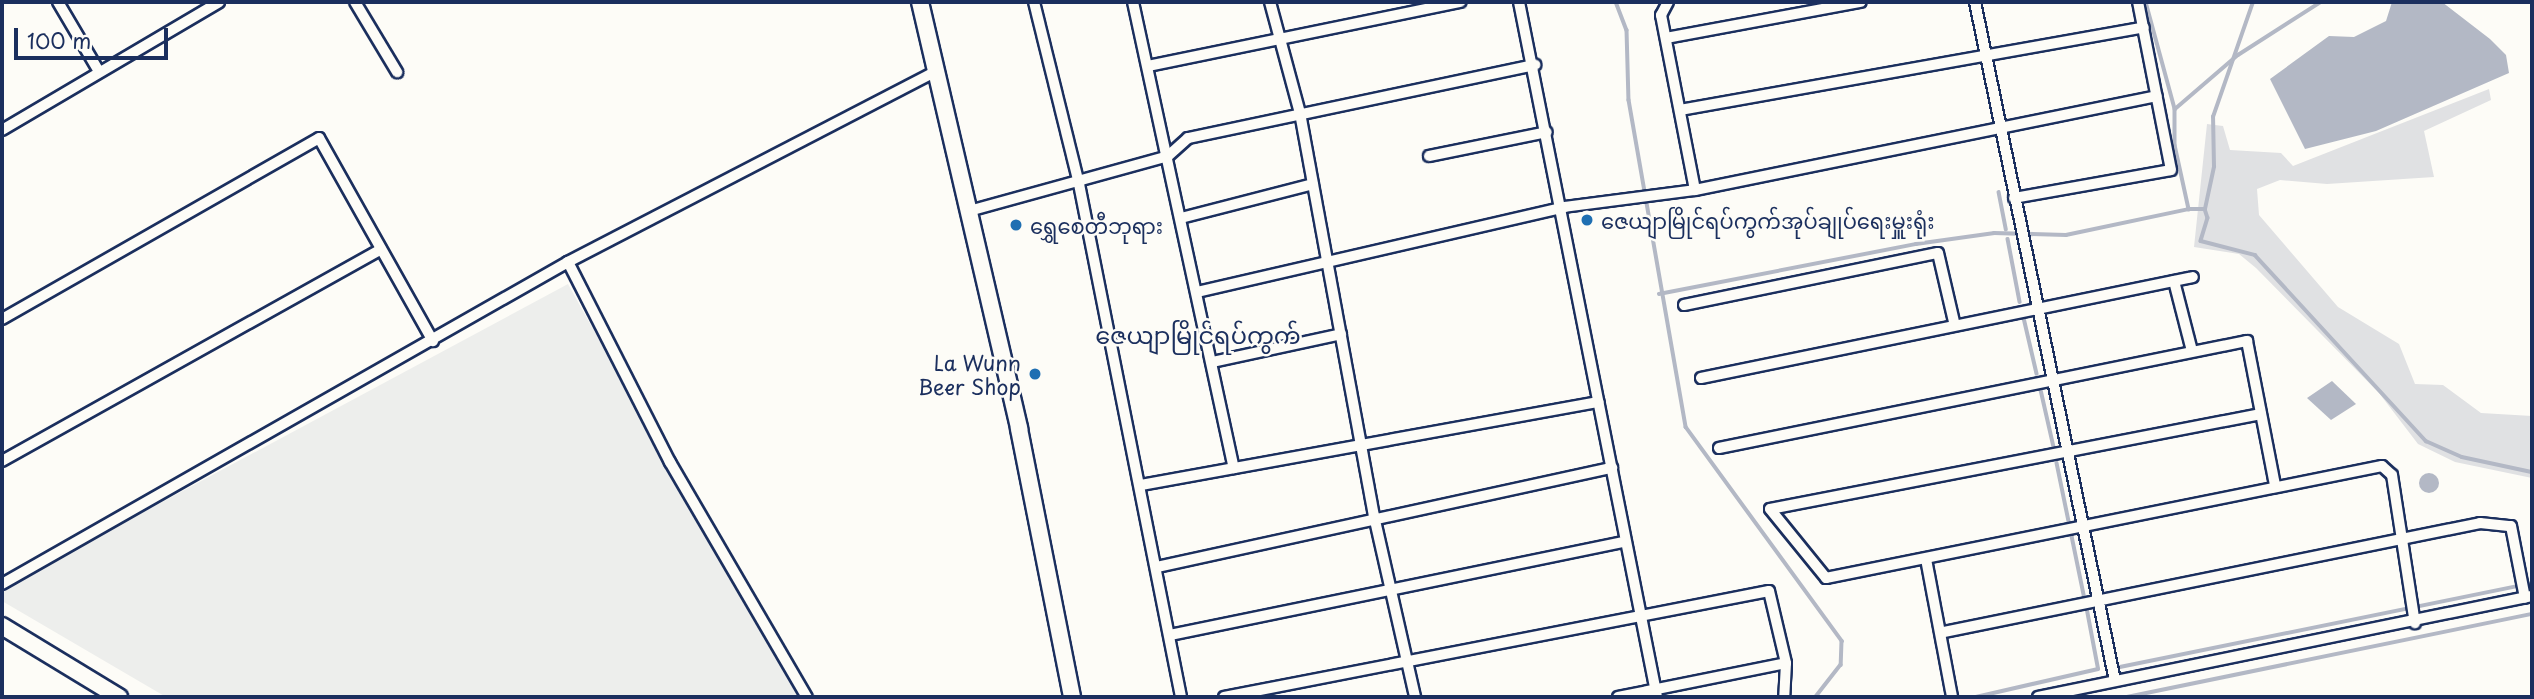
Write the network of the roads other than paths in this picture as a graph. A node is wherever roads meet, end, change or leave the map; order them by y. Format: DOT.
graph roads {
  1 [pos="58,2"];
  2 [pos="219,2"];
  3 [pos="355,2"];
  4 [pos="920,2"];
  5 [pos="1034,2"];
  6 [pos="1133,2"];
  7 [pos="1270,2"];
  8 [pos="1461,2"];
  9 [pos="1519,2"];
  10 [pos="1668,2"];
  11 [pos="1861,2"];
  12 [pos="1975,2"];
  13 [pos="2138,2"];
  14 [pos="200,6"];
  15 [pos="2144,27"];
  16 [pos="1280,38"];
  17 [pos="1666,38"];
  18 [pos="1985,56"];
  19 [pos="1535,65"];
  20 [pos="1148,66"];
  21 [pos="98,70"];
  22 [pos="397,72"];
  23 [pos="934,72"];
  24 [pos="2157,96"];
  25 [pos="1679,110"];
  26 [pos="1300,113"];
  27 [pos="1999,127"];
  28 [pos="2,130"];
  29 [pos="1548,132"];
  30 [pos="1168,156"];
  31 [pos="1429,156"];
  32 [pos="1079,184"];
  33 [pos="1313,184"];
  34 [pos="1695,190"];
  35 [pos="2014,198"];
  36 [pos="1564,207"];
  37 [pos="970,211"];
  38 [pos="1181,218"];
  39 [pos="381,249"];
  40 [pos="1328,260"];
  41 [pos="568,262"];
  42 [pos="2193,277"];
  43 [pos="2174,281"];
  44 [pos="1197,292"];
  45 [pos="1684,305"];
  46 [pos="2036,307"];
  47 [pos="2,319"];
  48 [pos="1954,322"];
  49 [pos="1341,334"];
  50 [pos="433,341"];
  51 [pos="2192,351"];
  52 [pos="1212,362"];
  53 [pos="1701,378"];
  54 [pos="2052,379"];
  55 [pos="1599,402"];
  56 [pos="2262,414"];
  57 [pos="1361,444"];
  58 [pos="1719,448"];
  59 [pos="2065,453"];
  60 [pos="2,461"];
  61 [pos="1234,468"];
  62 [pos="1612,468"];
  63 [pos="1141,485"];
  64 [pos="2276,485"];
  65 [pos="1374,516"];
  66 [pos="2080,527"];
  67 [pos="2401,536"];
  68 [pos="1624,542"];
  69 [pos="1926,559"];
  70 [pos="1157,567"];
  71 [pos="2,583"];
  72 [pos="1391,591"];
  73 [pos="2529,597"];
  74 [pos="2097,601"];
  75 [pos="1642,617"];
  76 [pos="2415,623"];
  77 [pos="2,626"];
  78 [pos="1944,632"];
  79 [pos="1170,635"];
  80 [pos="1408,661"];
  81 [pos="1786,663"];
  82 [pos="2115,681"];
  83 [pos="1657,693"];
  84 [pos="119,697"];
  85 [pos="807,697"];
  86 [pos="1072,697"];
  87 [pos="1181,697"];
  88 [pos="1224,697"];
  89 [pos="1415,697"];
  90 [pos="1618,697"];
  91 [pos="1784,697"];
  92 [pos="1952,697"];
  93 [pos="2038,697"];
  1 -- 21 [label="street"];
  2 -- 14 [label="street"];
  3 -- 22 [label="street"];
  4 -- 23 [label="main road"];
  5 -- 32 [label="street"];
  6 -- 20 [label="street"];
  7 -- 16 [label="street"];
  8 -- 16 [label="street"];
  9 -- 19 [label="street"];
  10 -- 17 [label="street"];
  11 -- 17 [label="street"];
  12 -- 18 [label="street"];
  13 -- 15 [label="street"];
  14 -- 21 [label="street"];
  15 -- 18 [label="street"];
  15 -- 24 [label="street"];
  16 -- 20 [label="street"];
  16 -- 26 [label="street"];
  17 -- 25 [label="street"];
  18 -- 25 [label="street"];
  18 -- 27 [label="street"];
  19 -- 26 [label="street"];
  19 -- 29 [label="street"];
  20 -- 30 [label="street"];
  21 -- 28 [label="street"];
  23 -- 37 [label="main road"];
  23 -- 41 [label="street"];
  24 -- 27 [label="street"];
  24 -- 35 [label="street"];
  25 -- 34 [label="street"];
  26 -- 30 [label="street"];
  26 -- 33 [label="street"];
  27 -- 34 [label="street"];
  27 -- 35 [label="street"];
  29 -- 31 [label="street"];
  29 -- 36 [label="street"];
  30 -- 32 [label="street"];
  30 -- 38 [label="street"];
  32 -- 37 [label="street"];
  32 -- 63 [label="street"];
  33 -- 38 [label="street"];
  33 -- 40 [label="street"];
  34 -- 36 [label="street"];
  35 -- 46 [label="street"];
  36 -- 40 [label="street"];
  36 -- 55 [label="street"];
  37 -- 86 [label="main road"];
  38 -- 44 [label="street"];
  39 -- 47 [label="street"];
  39 -- 50 [label="street"];
  39 -- 60 [label="street"];
  40 -- 44 [label="street"];
  40 -- 49 [label="street"];
  41 -- 50 [label="street"];
  41 -- 85 [label="street"];
  42 -- 43 [label="street"];
  43 -- 46 [label="street"];
  43 -- 51 [label="street"];
  44 -- 52 [label="street"];
  45 -- 48 [label="street"];
  46 -- 48 [label="street"];
  46 -- 54 [label="street"];
  48 -- 53 [label="street"];
  49 -- 52 [label="street"];
  49 -- 57 [label="street"];
  50 -- 71 [label="street"];
  51 -- 54 [label="street"];
  51 -- 56 [label="street"];
  52 -- 61 [label="street"];
  54 -- 58 [label="street"];
  54 -- 59 [label="street"];
  55 -- 57 [label="street"];
  55 -- 62 [label="street"];
  56 -- 59 [label="street"];
  56 -- 64 [label="street"];
  57 -- 61 [label="street"];
  57 -- 65 [label="street"];
  59 -- 66 [label="street"];
  59 -- 69 [label="street"];
  61 -- 63 [label="street"];
  62 -- 65 [label="street"];
  62 -- 68 [label="street"];
  63 -- 70 [label="street"];
  64 -- 66 [label="street"];
  64 -- 67 [label="street"];
  65 -- 70 [label="street"];
  65 -- 72 [label="street"];
  66 -- 69 [label="street"];
  66 -- 74 [label="street"];
  67 -- 73 [label="street"];
  67 -- 74 [label="street"];
  67 -- 76 [label="street"];
  68 -- 72 [label="street"];
  68 -- 75 [label="street"];
  69 -- 78 [label="street"];
  70 -- 79 [label="street"];
  72 -- 79 [label="street"];
  72 -- 80 [label="street"];
  73 -- 76 [label="street"];
  74 -- 78 [label="street"];
  74 -- 82 [label="street"];
  75 -- 80 [label="street"];
  75 -- 81 [label="street"];
  75 -- 83 [label="street"];
  76 -- 82 [label="street"];
  77 -- 84 [label="main road"];
  78 -- 92 [label="street"];
  79 -- 87 [label="street"];
  80 -- 88 [label="street"];
  80 -- 89 [label="street"];
  81 -- 83 [label="street"];
  81 -- 91 [label="street"];
  82 -- 93 [label="street"];
  83 -- 90 [label="street"];
}
